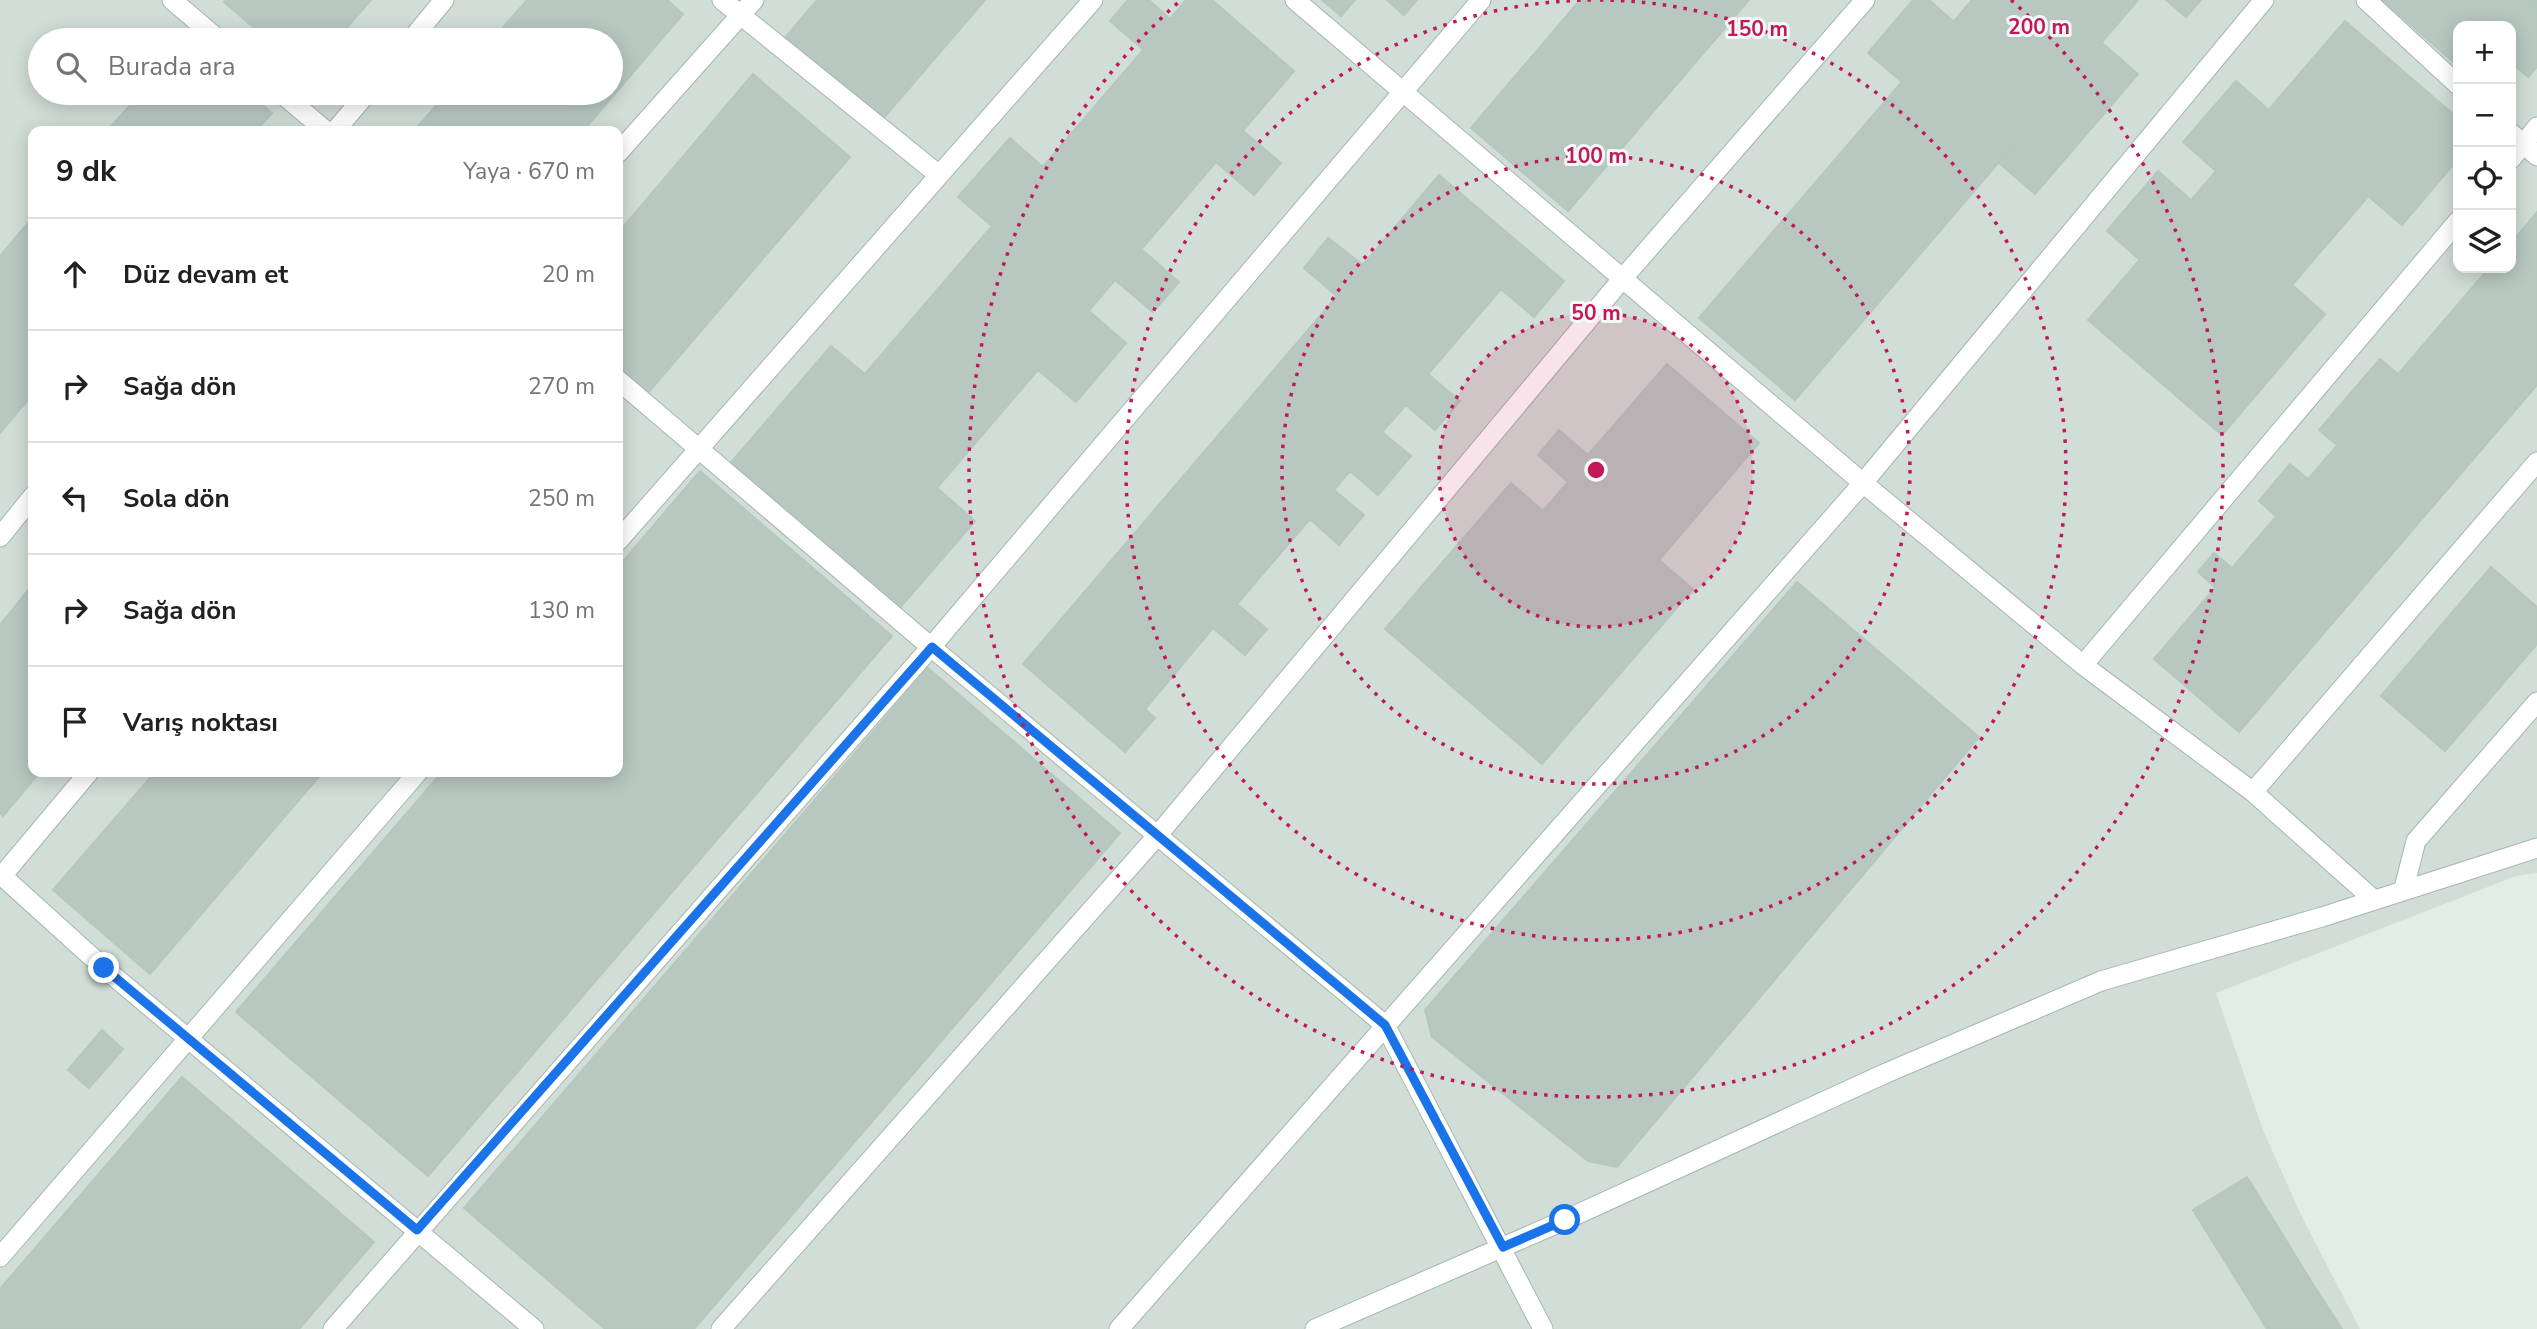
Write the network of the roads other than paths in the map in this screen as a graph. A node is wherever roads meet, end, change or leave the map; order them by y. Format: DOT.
graph roads {
  1 [pos="172,0"];
  2 [pos="444,0"];
  3 [pos="722,0"];
  4 [pos="754,0"];
  5 [pos="1093,0"];
  6 [pos="1295,0"];
  7 [pos="1481,0"];
  8 [pos="1865,0"];
  9 [pos="2264,0"];
  10 [pos="2366,0"];
  11 [pos="740,15"];
  12 [pos="205,28"];
  13 [pos="421,28"];
  14 [pos="2457,84"];
  15 [pos="1403,91"];
  16 [pos="295,105"];
  17 [pos="357,105"];
  18 [pos="320,126"];
  19 [pos="339,126"];
  20 [pos="2537,127"];
  21 [pos="623,147"];
  22 [pos="2520,148"];
  23 [pos="939,175"];
  24 [pos="2453,227"];
  25 [pos="1623,278"];
  26 [pos="623,384"];
  27 [pos="698,448"];
  28 [pos="2537,462"];
  29 [pos="1863,482"];
  30 [pos="28,502"];
  31 [pos="623,535"];
  32 [pos="0,537"];
  33 [pos="932,647"];
  34 [pos="2084,665"];
  35 [pos="2537,702"];
  36 [pos="85,777"];
  37 [pos="414,777"];
  38 [pos="2253,792"];
  39 [pos="1157,836"];
  40 [pos="2537,848"];
  41 [pos="1,875"];
  42 [pos="2404,888"];
  43 [pos="2373,899"];
  44 [pos="1385,1025"];
  45 [pos="188,1038"];
  46 [pos="417,1230"];
  47 [pos="1503,1247"];
  48 [pos="0,1257"];
  49 [pos="333,1329"];
  50 [pos="534,1329"];
  51 [pos="721,1329"];
  52 [pos="1119,1329"];
  53 [pos="1315,1329"];
  54 [pos="1543,1329"];
  1 -- 12 [label="street"];
  2 -- 13 [label="street"];
  3 -- 11 [label="street"];
  4 -- 11 [label="street"];
  5 -- 23 [label="street"];
  6 -- 15 [label="street"];
  7 -- 15 [label="street"];
  8 -- 25 [label="street"];
  9 -- 29 [label="street"];
  10 -- 14 [label="street"];
  11 -- 21 [label="street"];
  11 -- 23 [label="street"];
  15 -- 25 [label="street"];
  15 -- 33 [label="street"];
  16 -- 18 [label="street"];
  17 -- 19 [label="street"];
  20 -- 22 [label="street"];
  23 -- 27 [label="street"];
  24 -- 34 [label="street"];
  25 -- 29 [label="street"];
  25 -- 39 [label="street"];
  26 -- 27 [label="street"];
  27 -- 31 [label="street"];
  27 -- 33 [label="street"];
  28 -- 38 [label="street"];
  29 -- 34 [label="street"];
  29 -- 44 [label="street"];
  30 -- 32 [label="street"];
  33 -- 39 [label="street"];
  33 -- 46 [label="street"];
  34 -- 38 [label="street"];
  35 -- 42 [label="street"];
  36 -- 41 [label="street"];
  37 -- 45 [label="street"];
  38 -- 43 [label="street"];
  39 -- 44 [label="street"];
  39 -- 51 [label="street"];
  40 -- 42 [label="street"];
  41 -- 45 [label="street"];
  42 -- 43 [label="street"];
  43 -- 47 [label="street"];
  44 -- 47 [label="street"];
  44 -- 52 [label="street"];
  45 -- 46 [label="street"];
  45 -- 48 [label="street"];
  46 -- 49 [label="street"];
  46 -- 50 [label="street"];
  47 -- 53 [label="street"];
  47 -- 54 [label="street"];
}
